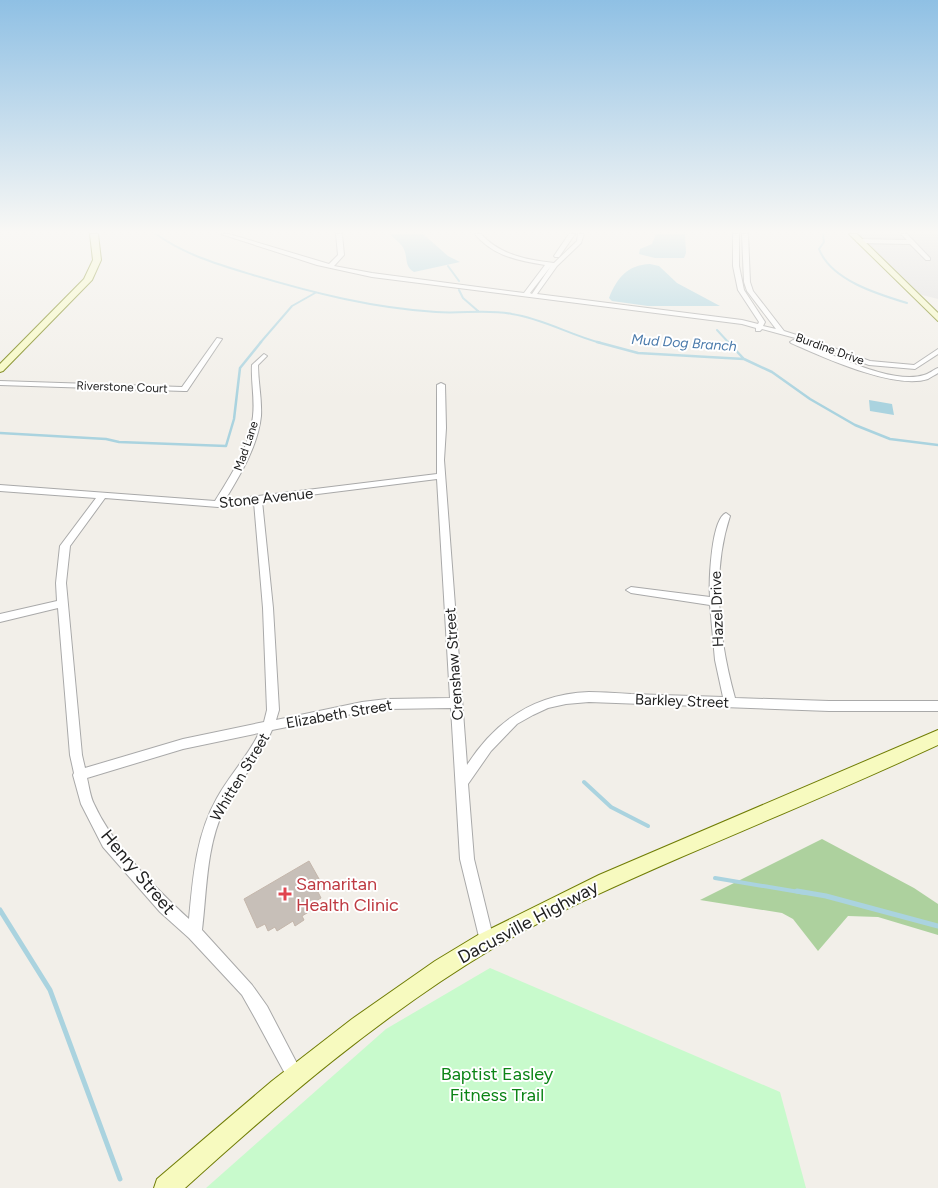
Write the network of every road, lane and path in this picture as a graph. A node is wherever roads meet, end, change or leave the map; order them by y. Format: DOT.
graph roads {
  1 [pos="79,289"];
  2 [pos="482,289"];
  3 [pos="530,289"];
  4 [pos="537,289"];
  5 [pos="909,289"];
  6 [pos="741,290"];
  7 [pos="750,290"];
  8 [pos="525,295"];
  9 [pos="533,296"];
  10 [pos="938,318"];
  11 [pos="759,328"];
  12 [pos="781,332"];
  13 [pos="219,339"];
  14 [pos="938,351"];
  15 [pos="264,356"];
  16 [pos="0,369"];
  17 [pos="938,370"];
  18 [pos="0,383"];
  19 [pos="441,386"];
  20 [pos="441,476"];
  21 [pos="0,488"];
  22 [pos="102,496"];
  23 [pos="258,500"];
  24 [pos="218,504"];
  25 [pos="726,516"];
  26 [pos="631,590"];
  27 [pos="716,602"];
  28 [pos="63,603"];
  29 [pos="0,618"];
  30 [pos="730,702"];
  31 [pos="456,703"];
  32 [pos="938,706"];
  33 [pos="270,726"];
  34 [pos="938,737"];
  35 [pos="79,775"];
  36 [pos="462,783"];
  37 [pos="194,933"];
  38 [pos="487,941"];
  39 [pos="295,1075"];
  40 [pos="166,1188"];
  1 -- 16 [label="main road"];
  2 -- 8 [label="street, Burdine Drive"];
  3 -- 8 [label="street"];
  4 -- 9 [label="street"];
  5 -- 10 [label="main road"];
  6 -- 7 [label="street"];
  6 -- 11 [label="street"];
  7 -- 12 [label="street"];
  8 -- 9 [label="street, Burdine Drive"];
  9 -- 11 [label="street, Burdine Drive"];
  11 -- 12 [label="street, Burdine Drive"];
  11 -- 17 [label="street, Burdine Drive"];
  12 -- 14 [label="street, Burdine Drive"];
  13 -- 18 [label="street, Riverstone Court"];
  15 -- 24 [label="street, Mad Lane"];
  19 -- 20 [label="street, Crenshaw Street"];
  20 -- 23 [label="street, Stone Avenue"];
  20 -- 31 [label="street, Crenshaw Street"];
  21 -- 22 [label="street, Stone Avenue"];
  22 -- 24 [label="street, Stone Avenue"];
  22 -- 28 [label="street, Henry Street"];
  23 -- 24 [label="street, Stone Avenue"];
  23 -- 33 [label="street, Whitten Street"];
  25 -- 27 [label="street, Hazel Drive"];
  26 -- 27 [label="street"];
  27 -- 30 [label="street, Hazel Drive"];
  28 -- 29 [label="street"];
  28 -- 35 [label="street, Henry Street"];
  30 -- 32 [label="street, Barkley Street"];
  30 -- 36 [label="street, Barkley Street"];
  31 -- 33 [label="street, Elizabeth Street"];
  31 -- 36 [label="street, Crenshaw Street"];
  33 -- 35 [label="street, Elizabeth Street"];
  33 -- 37 [label="street, Whitten Street"];
  34 -- 38 [label="main road, Dacusville Highway"];
  35 -- 37 [label="street, Henry Street"];
  36 -- 38 [label="street, Crenshaw Street"];
  37 -- 39 [label="street, Henry Street"];
  38 -- 39 [label="main road, Dacusville Highway"];
  39 -- 40 [label="main road, Dacusville Highway"];
}
